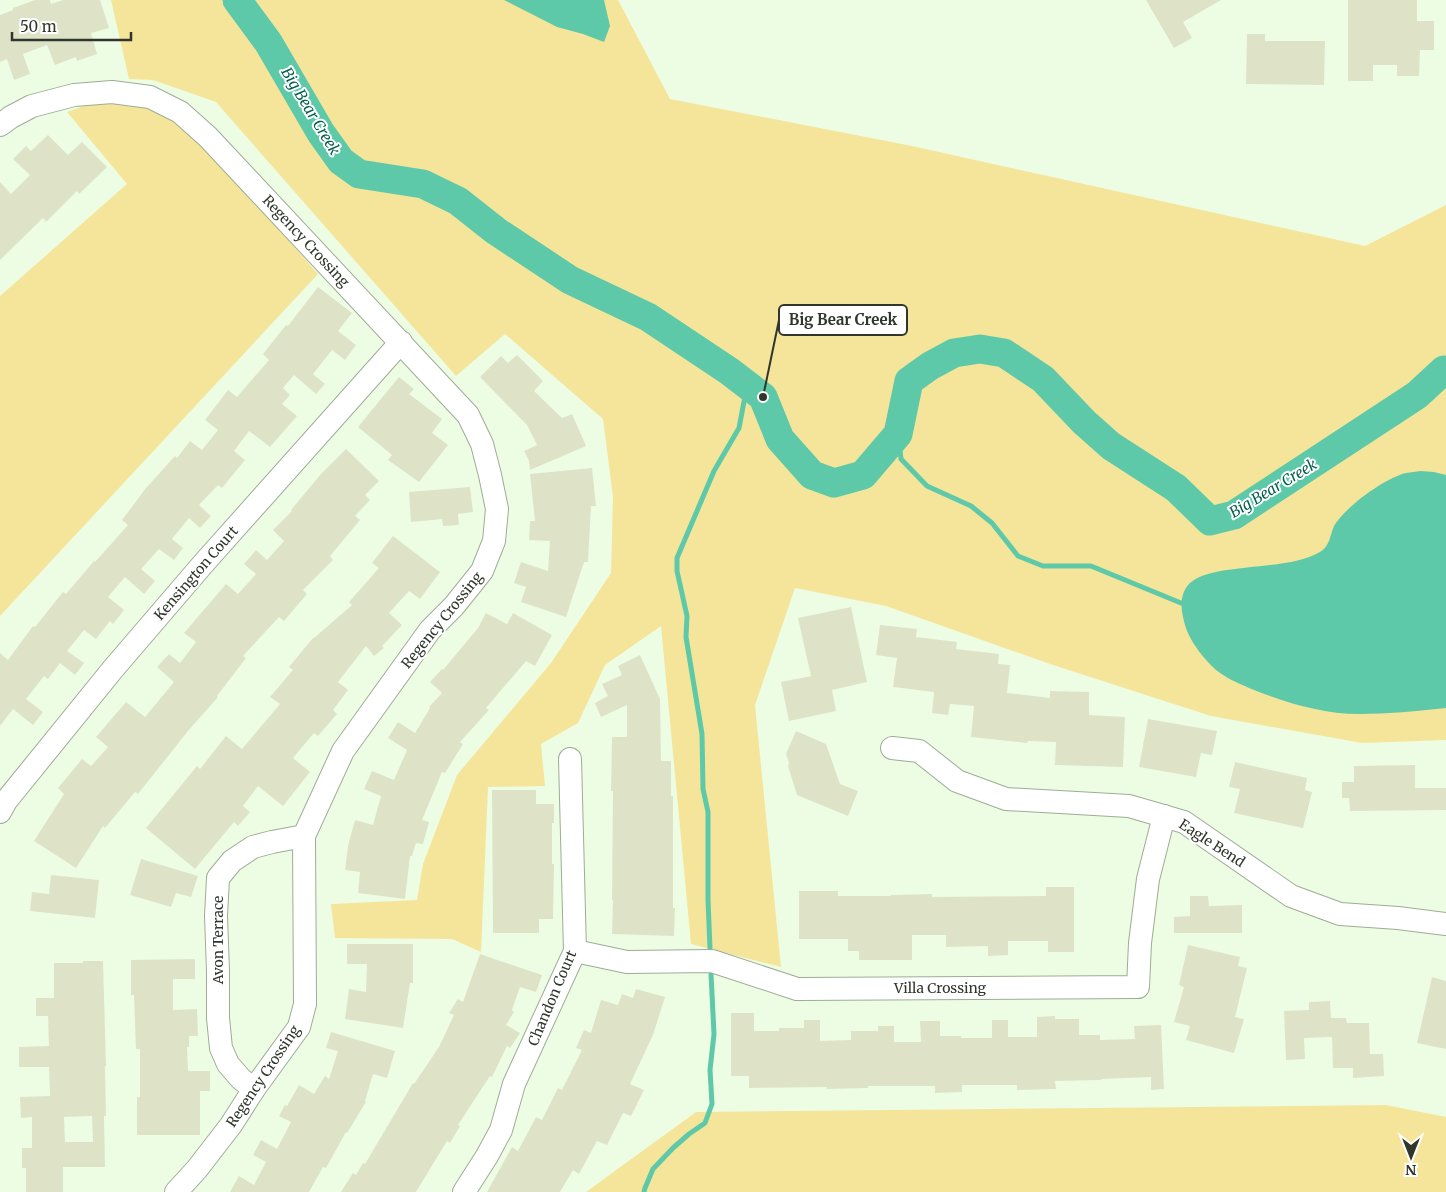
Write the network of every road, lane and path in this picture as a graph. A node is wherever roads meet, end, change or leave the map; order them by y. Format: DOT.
graph roads {
  1 [pos="0,125"];
  2 [pos="401,342"];
  3 [pos="892,748"];
  4 [pos="570,759"];
  5 [pos="0,812"];
  6 [pos="1164,816"];
  7 [pos="304,836"];
  8 [pos="1446,924"];
  9 [pos="575,951"];
  10 [pos="254,1089"];
  11 [pos="176,1192"];
  12 [pos="464,1192"];
  1 -- 2 [label="street, Regency Crossing"];
  2 -- 5 [label="street, Kensington Court"];
  2 -- 7 [label="street, Regency Crossing"];
  3 -- 6 [label="street, Eagle Bend"];
  4 -- 9 [label="street, Chandon Court"];
  6 -- 8 [label="street, Eagle Bend"];
  6 -- 9 [label="street, Villa Crossing"];
  7 -- 10 [label="street, Regency Crossing"];
  7 -- 10 [label="street, Avon Terrace"];
  9 -- 12 [label="street, Chandon Court"];
  10 -- 11 [label="street, Regency Crossing"];
}
